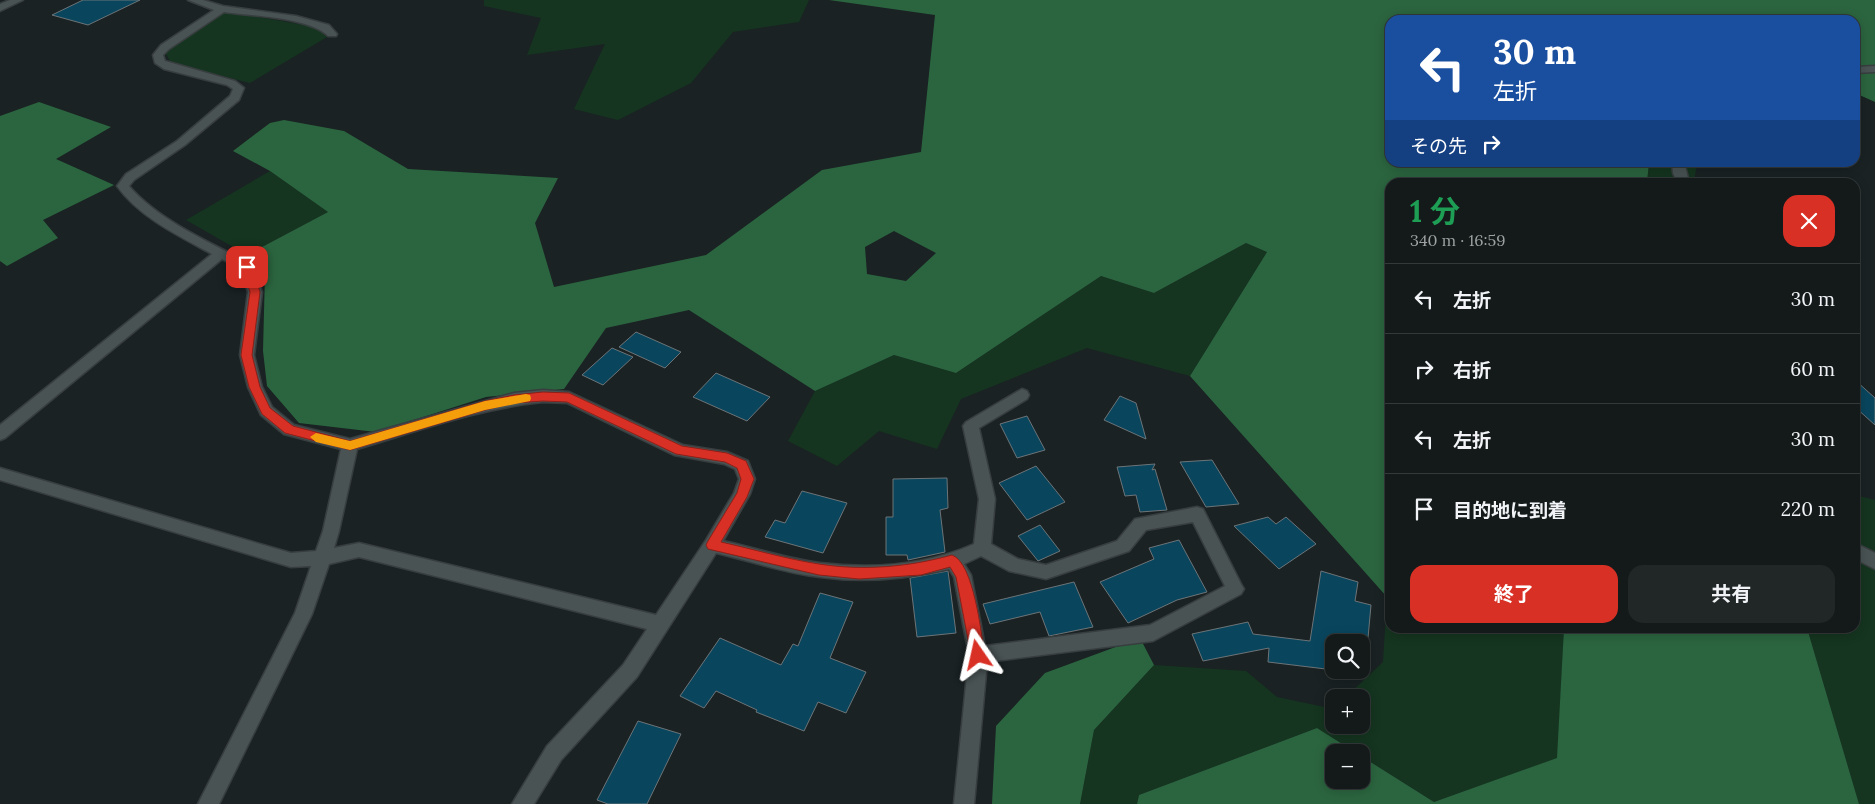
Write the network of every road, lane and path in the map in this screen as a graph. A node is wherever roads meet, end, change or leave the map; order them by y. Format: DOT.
graph roads {
  1 [pos="18,0"];
  2 [pos="193,0"];
  3 [pos="0,8"];
  4 [pos="222,9"];
  5 [pos="332,34"];
  6 [pos="1875,69"];
  7 [pos="1860,70"];
  8 [pos="221,253"];
  9 [pos="1022,395"];
  10 [pos="0,434"];
  11 [pos="350,445"];
  12 [pos="0,474"];
  13 [pos="712,545"];
  14 [pos="982,548"];
  15 [pos="1860,553"];
  16 [pos="322,558"];
  17 [pos="952,561"];
  18 [pos="1875,562"];
  19 [pos="661,624"];
  20 [pos="978,655"];
  21 [pos="208,804"];
  22 [pos="522,804"];
  23 [pos="964,804"];
  1 -- 3 [label="street"];
  2 -- 4 [label="street"];
  4 -- 5 [label="street"];
  4 -- 8 [label="street"];
  6 -- 7 [label="street"];
  8 -- 10 [label="street"];
  8 -- 11 [label="street"];
  9 -- 14 [label="street"];
  11 -- 13 [label="street"];
  11 -- 16 [label="street"];
  12 -- 16 [label="street"];
  13 -- 17 [label="street"];
  13 -- 19 [label="street"];
  14 -- 17 [label="street"];
  14 -- 20 [label="street"];
  15 -- 18 [label="street"];
  16 -- 19 [label="street"];
  16 -- 21 [label="street"];
  17 -- 20 [label="street"];
  19 -- 22 [label="street"];
  20 -- 23 [label="street"];
}
